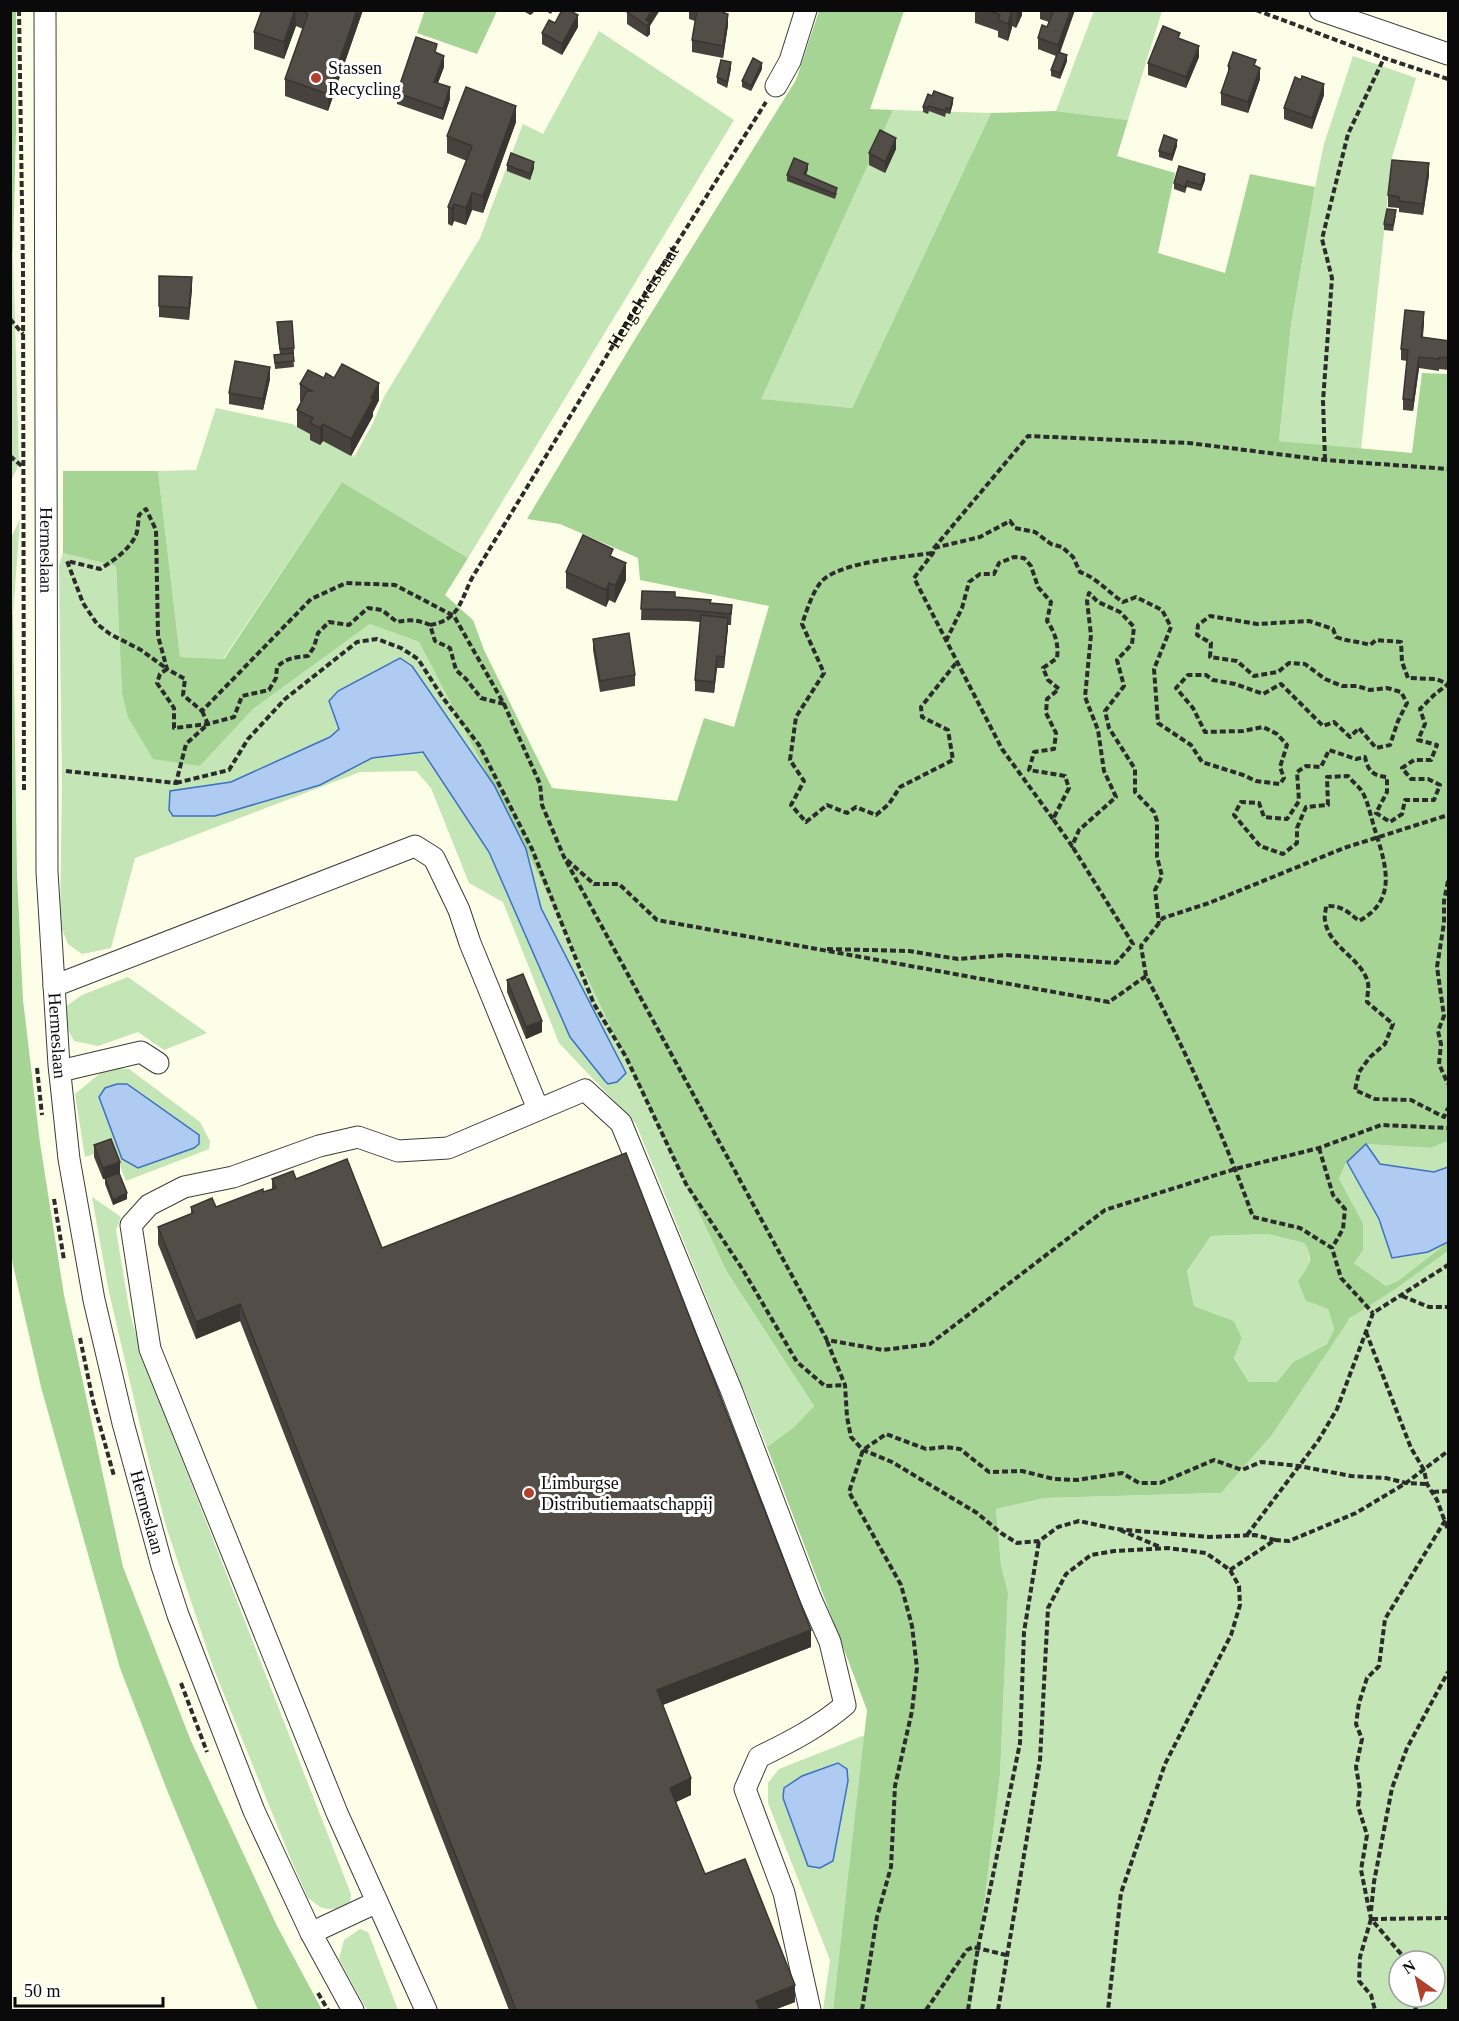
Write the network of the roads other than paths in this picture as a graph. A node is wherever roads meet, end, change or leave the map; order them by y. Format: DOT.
graph roads {
  1 [pos="45,10"];
  2 [pos="806,10"];
  3 [pos="1320,10"];
  4 [pos="1449,54"];
  5 [pos="776,86"];
  6 [pos="54,986"];
  7 [pos="158,1063"];
  8 [pos="60,1071"];
  9 [pos="538,1109"];
  10 [pos="377,1902"];
  11 [pos="311,1933"];
  12 [pos="353,2010"];
  13 [pos="426,2010"];
  14 [pos="810,2010"];
  1 -- 6 [label="street, Hermeslaan"];
  2 -- 5 [label="street"];
  3 -- 4 [label="street"];
  6 -- 8 [label="street, Hermeslaan"];
  6 -- 9 [label="street"];
  7 -- 8 [label="street"];
  8 -- 11 [label="street, Hermeslaan"];
  9 -- 10 [label="street"];
  9 -- 14 [label="street"];
  10 -- 11 [label="street"];
  10 -- 13 [label="street"];
  11 -- 12 [label="street, Hermeslaan"];
}
